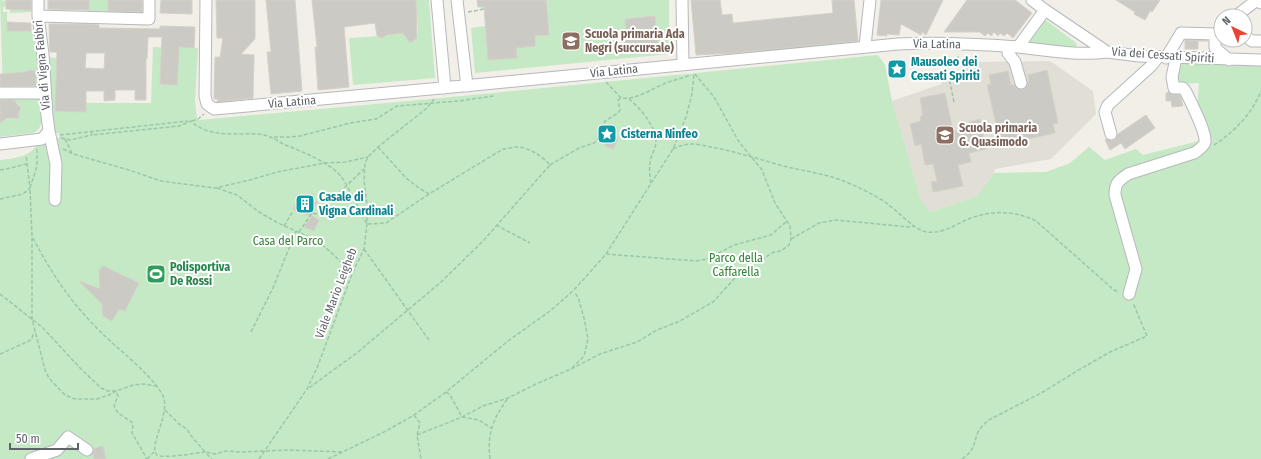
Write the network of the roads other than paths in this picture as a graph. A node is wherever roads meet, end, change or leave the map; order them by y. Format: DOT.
graph roads {
  1 [pos="38,0"];
  2 [pos="149,0"];
  3 [pos="206,0"];
  4 [pos="437,0"];
  5 [pos="457,0"];
  6 [pos="682,0"];
  7 [pos="870,0"];
  8 [pos="1032,0"];
  9 [pos="1261,2"];
  10 [pos="1246,8"];
  11 [pos="1045,10"];
  12 [pos="38,16"];
  13 [pos="1213,32"];
  14 [pos="865,46"];
  15 [pos="1014,47"];
  16 [pos="1215,48"];
  17 [pos="1107,52"];
  18 [pos="1167,58"];
  19 [pos="1229,60"];
  20 [pos="1261,60"];
  21 [pos="683,64"];
  22 [pos="1021,83"];
  23 [pos="467,86"];
  24 [pos="445,88"];
  25 [pos="0,92"];
  26 [pos="45,92"];
  27 [pos="1111,134"];
  28 [pos="55,137"];
  29 [pos="0,144"];
  30 [pos="55,200"];
  31 [pos="1129,294"];
  32 [pos="87,450"];
  33 [pos="31,459"];
  1 -- 12 [label="street, Via di Vigna Fabbri"];
  2 -- 12 [label="street"];
  3 -- 24 [label="street, Via Latina"];
  4 -- 24 [label="street"];
  5 -- 23 [label="street"];
  6 -- 21 [label="street"];
  7 -- 14 [label="street"];
  8 -- 11 [label="street, Via dei Cessati Spiriti"];
  9 -- 10 [label="street"];
  11 -- 15 [label="street"];
  11 -- 17 [label="street, Via dei Cessati Spiriti"];
  12 -- 26 [label="street, Via di Vigna Fabbri"];
  13 -- 18 [label="street"];
  14 -- 15 [label="street, Via Latina"];
  14 -- 21 [label="street, Via Latina"];
  15 -- 17 [label="street, Via Latina"];
  15 -- 22 [label="street"];
  16 -- 19 [label="street"];
  17 -- 18 [label="street, Via dei Cessati Spiriti"];
  18 -- 19 [label="street, Via dei Cessati Spiriti"];
  18 -- 27 [label="street"];
  18 -- 31 [label="street"];
  19 -- 20 [label="street, Via dei Cessati Spiriti"];
  21 -- 23 [label="street, Via Latina"];
  23 -- 24 [label="street, Via Latina"];
  25 -- 26 [label="street"];
  26 -- 28 [label="street, Via di Vigna Fabbri"];
  28 -- 29 [label="street"];
  28 -- 30 [label="street, Via di Vigna Fabbri"];
  32 -- 33 [label="street"];
}
